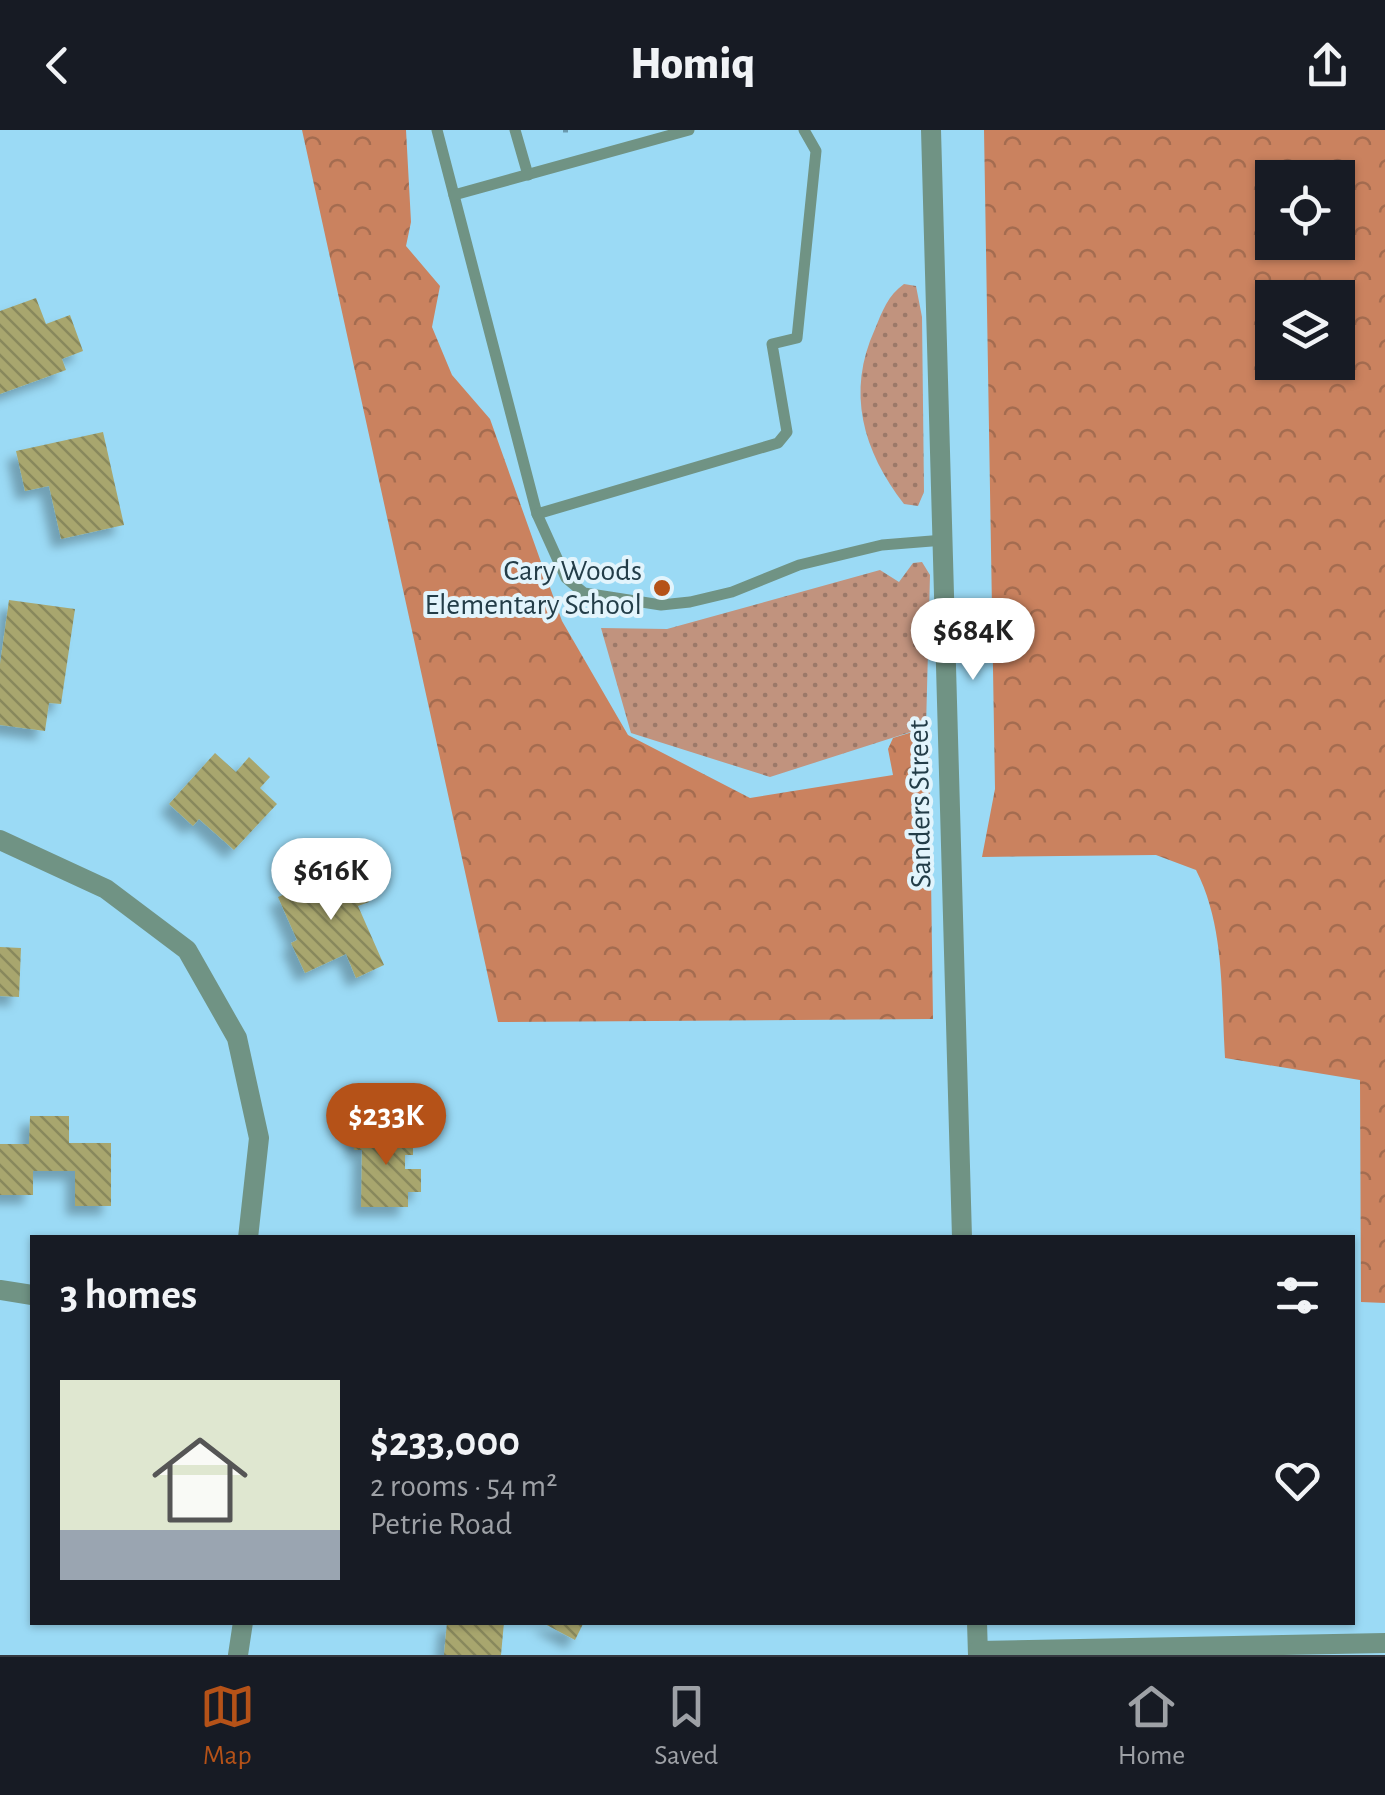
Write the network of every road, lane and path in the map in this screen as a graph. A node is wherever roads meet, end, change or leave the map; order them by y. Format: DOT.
graph roads {
  1 [pos="437,130"];
  2 [pos="516,130"];
  3 [pos="689,130"];
  4 [pos="804,130"];
  5 [pos="931,130"];
  6 [pos="528,175"];
  7 [pos="454,196"];
  8 [pos="537,514"];
  9 [pos="944,540"];
  10 [pos="0,840"];
  11 [pos="248,1235"];
  12 [pos="962,1235"];
  13 [pos="0,1290"];
  14 [pos="30,1295"];
  15 [pos="242,1625"];
  16 [pos="977,1625"];
  17 [pos="1385,1643"];
  18 [pos="978,1653"];
  19 [pos="238,1655"];
  1 -- 7 [label="lane"];
  2 -- 6 [label="lane"];
  3 -- 6 [label="lane"];
  4 -- 8 [label="lane"];
  5 -- 9 [label="street, Sanders Street"];
  6 -- 7 [label="lane"];
  7 -- 8 [label="lane"];
  8 -- 9 [label="lane"];
  9 -- 12 [label="street, Sanders Street"];
  10 -- 11 [label="street"];
  13 -- 14 [label="street"];
  15 -- 19 [label="street"];
  16 -- 18 [label="street"];
  17 -- 18 [label="street"];
}
